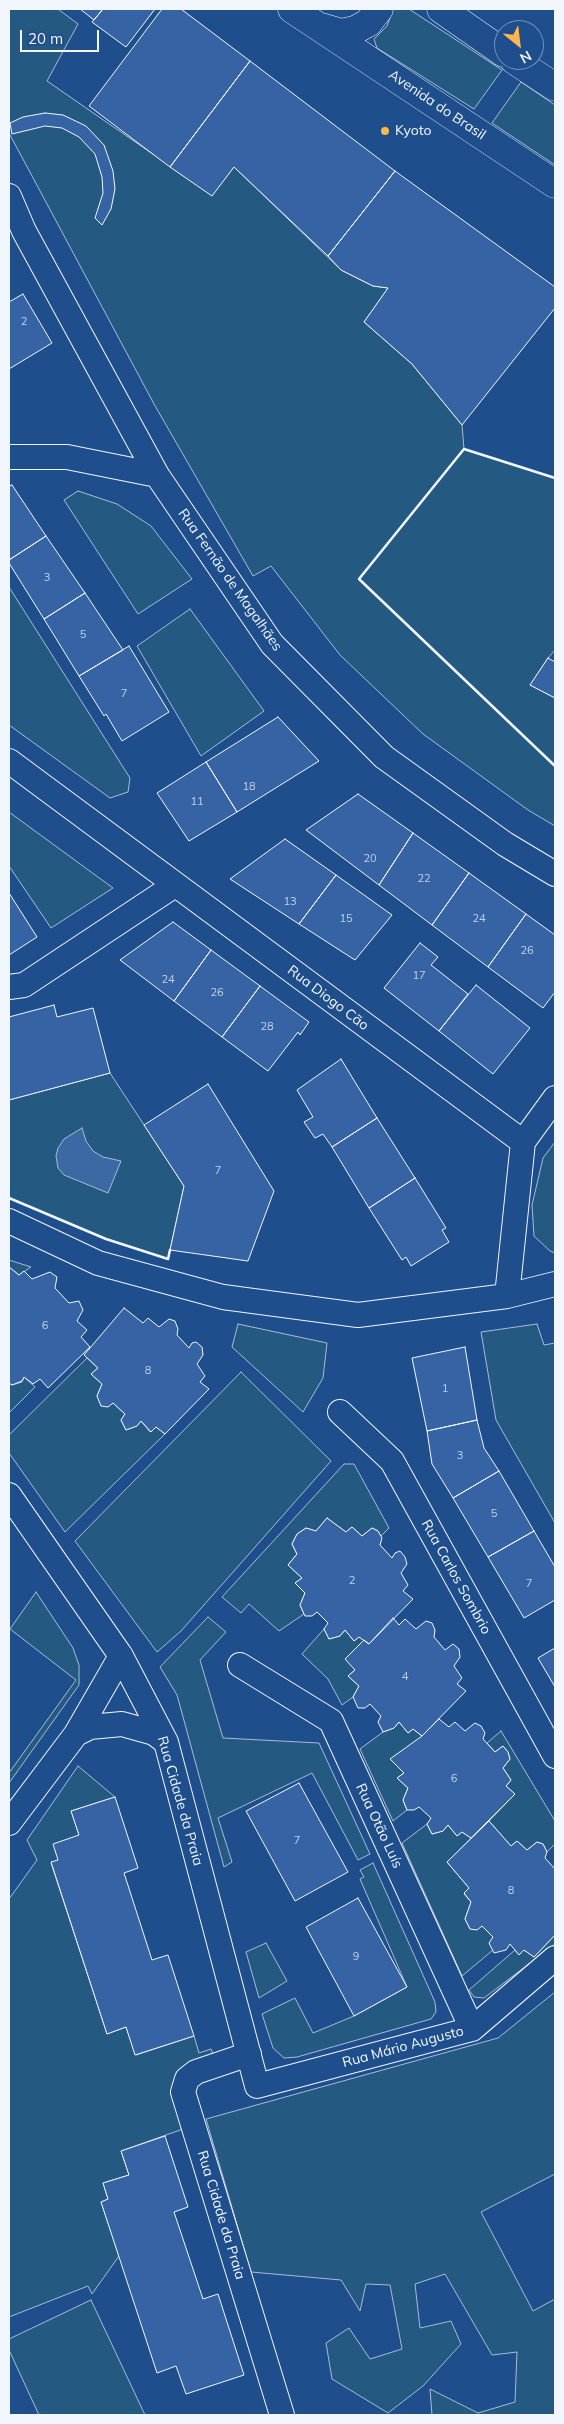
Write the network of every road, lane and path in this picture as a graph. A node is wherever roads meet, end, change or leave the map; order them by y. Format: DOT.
graph roads {
  1 [pos="292,9"];
  2 [pos="378,9"];
  3 [pos="442,9"];
  4 [pos="310,17"];
  5 [pos="494,46"];
  6 [pos="529,70"];
  7 [pos="555,87"];
  8 [pos="555,184"];
  9 [pos="9,196"];
  10 [pos="16,236"];
  11 [pos="9,457"];
  12 [pos="157,474"];
  13 [pos="9,761"];
  14 [pos="555,874"];
  15 [pos="176,885"];
  16 [pos="9,987"];
  17 [pos="555,1098"];
  18 [pos="523,1142"];
  19 [pos="14,1227"];
  20 [pos="555,1284"];
  21 [pos="507,1296"];
  22 [pos="340,1412"];
  23 [pos="9,1495"];
  24 [pos="121,1656"];
  25 [pos="240,1665"];
  26 [pos="76,1734"];
  27 [pos="166,1742"];
  28 [pos="555,1756"];
  29 [pos="9,1823"];
  30 [pos="555,1958"];
  31 [pos="472,2028"];
  32 [pos="249,2054"];
  33 [pos="257,2086"];
  34 [pos="282,2415"];
  1 -- 4 [label="main road, Avenida do Brasil"];
  2 -- 4 [label="main road, Avenida do Brasil"];
  3 -- 5 [label="main road"];
  4 -- 8 [label="main road, Avenida do Brasil"];
  6 -- 7 [label="main road"];
  9 -- 10 [label="street, Rua Fernão de Magalhães"];
  10 -- 12 [label="street, Rua Fernão de Magalhães"];
  11 -- 12 [label="street"];
  12 -- 14 [label="street, Rua Fernão de Magalhães"];
  13 -- 15 [label="street, Rua Diogo Cão"];
  15 -- 16 [label="street"];
  15 -- 18 [label="street, Rua Diogo Cão"];
  17 -- 18 [label="street"];
  18 -- 21 [label="street"];
  19 -- 21 [label="street"];
  20 -- 21 [label="street"];
  22 -- 28 [label="street, Rua Carlos Sombrio"];
  23 -- 24 [label="street, Rua Cidade da Praia"];
  24 -- 26 [label="street"];
  24 -- 27 [label="street, Rua Cidade da Praia"];
  25 -- 31 [label="street, Rua Otão Luís"];
  26 -- 27 [label="street"];
  26 -- 29 [label="street"];
  27 -- 32 [label="street, Rua Cidade da Praia"];
  30 -- 31 [label="street, Rua Mário Augusto"];
  31 -- 33 [label="street, Rua Mário Augusto"];
  32 -- 33 [label="street, Rua Cidade da Praia"];
  32 -- 34 [label="street, Rua Cidade da Praia"];
}
